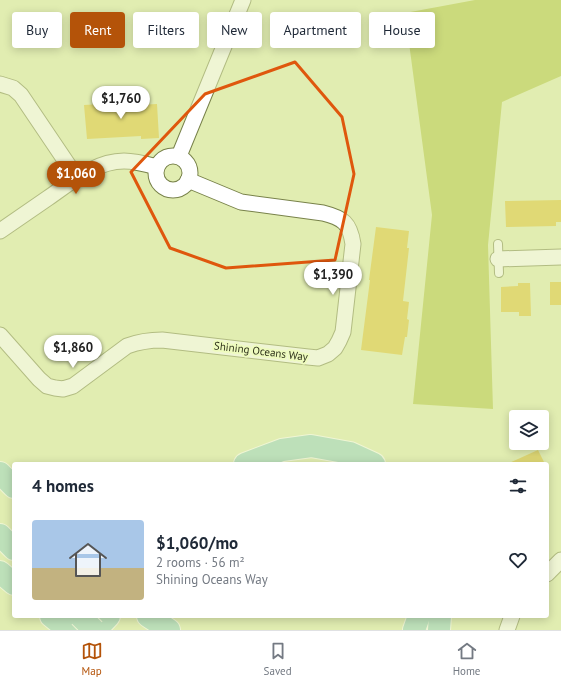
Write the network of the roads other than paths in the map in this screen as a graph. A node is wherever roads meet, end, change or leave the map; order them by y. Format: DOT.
graph roads {
  1 [pos="243,0"];
  2 [pos="0,84"];
  3 [pos="179,156"];
  4 [pos="157,167"];
  5 [pos="77,178"];
  6 [pos="188,180"];
  7 [pos="0,231"];
  8 [pos="561,257"];
  9 [pos="498,258"];
  10 [pos="0,335"];
  11 [pos="250,462"];
  12 [pos="370,462"];
  13 [pos="0,473"];
  14 [pos="12,485"];
  15 [pos="0,535"];
  16 [pos="12,548"];
  17 [pos="561,560"];
  18 [pos="0,572"];
  19 [pos="549,572"];
  20 [pos="12,582"];
  21 [pos="53,618"];
  22 [pos="79,618"];
  23 [pos="83,618"];
  24 [pos="107,618"];
  25 [pos="149,618"];
  26 [pos="150,618"];
  27 [pos="418,618"];
  28 [pos="440,618"];
  29 [pos="511,618"];
  30 [pos="68,630"];
  31 [pos="95,630"];
  32 [pos="161,630"];
  33 [pos="169,630"];
  34 [pos="414,630"];
  35 [pos="439,630"];
  36 [pos="506,630"];
  1 -- 3 [label="street"];
  2 -- 5 [label="street"];
  3 -- 4 [label="street"];
  3 -- 6 [label="street"];
  4 -- 5 [label="street"];
  4 -- 6 [label="street"];
  5 -- 7 [label="street"];
  6 -- 10 [label="street, Shining Oceans Way"];
  8 -- 9 [label="street"];
  11 -- 12 [label="main road"];
  13 -- 14 [label="main road"];
  15 -- 16 [label="main road"];
  17 -- 19 [label="street"];
  18 -- 20 [label="main road"];
  21 -- 30 [label="main road"];
  22 -- 30 [label="main road"];
  23 -- 31 [label="main road, bridge"];
  24 -- 31 [label="main road"];
  25 -- 32 [label="main road"];
  26 -- 33 [label="main road"];
  27 -- 34 [label="main road"];
  28 -- 35 [label="main road"];
  29 -- 36 [label="street"];
}
